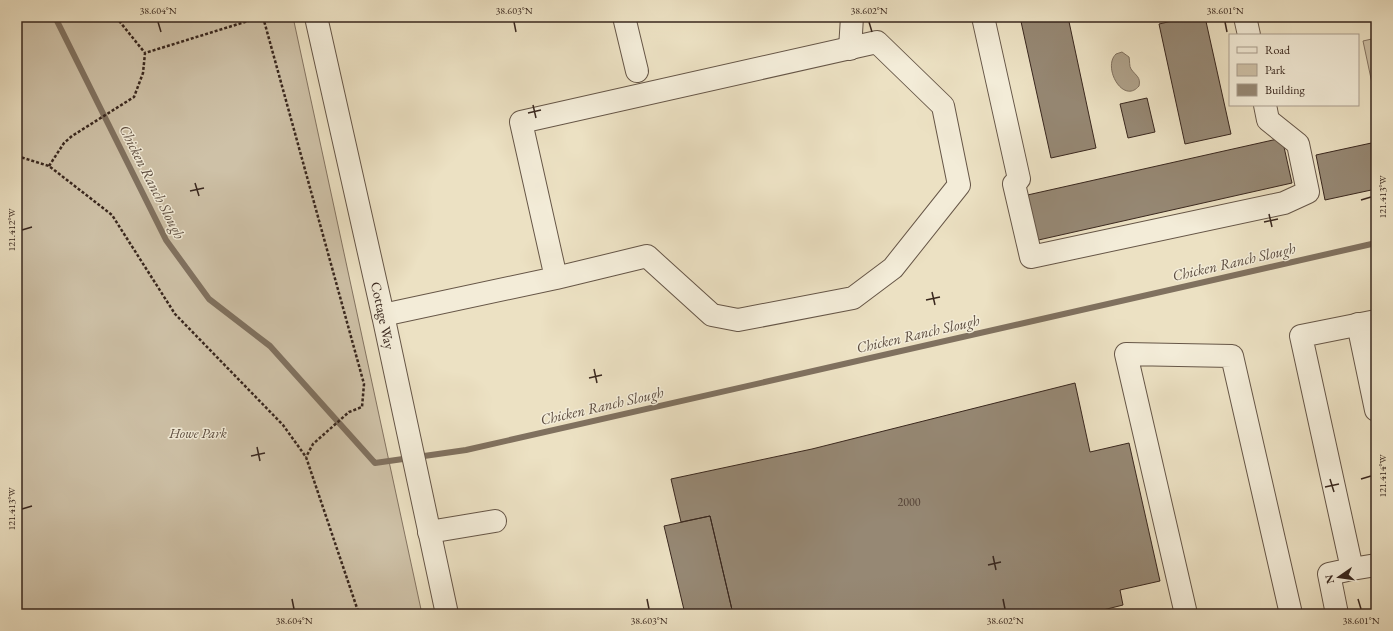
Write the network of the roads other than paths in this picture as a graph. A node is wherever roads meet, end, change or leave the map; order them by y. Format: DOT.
graph roads {
  1 [pos="316,17"];
  2 [pos="624,17"];
  3 [pos="852,17"];
  4 [pos="983,17"];
  5 [pos="1245,17"];
  6 [pos="1249,34"];
  7 [pos="850,48"];
  8 [pos="637,71"];
  9 [pos="1265,106"];
  10 [pos="556,278"];
  11 [pos="383,315"];
  12 [pos="1367,322"];
  13 [pos="1376,410"];
  14 [pos="495,521"];
  15 [pos="429,532"];
  16 [pos="1376,565"];
  17 [pos="1352,569"];
  18 [pos="447,614"];
  19 [pos="1186,614"];
  20 [pos="1291,614"];
  21 [pos="1337,614"];
  1 -- 11 [label="street, Cottage Way"];
  2 -- 8 [label="street"];
  3 -- 7 [label="street"];
  4 -- 9 [label="street"];
  5 -- 6 [label="street"];
  7 -- 10 [label="street"];
  7 -- 10 [label="street"];
  10 -- 11 [label="street"];
  11 -- 15 [label="street, Cottage Way"];
  12 -- 13 [label="street"];
  12 -- 17 [label="street"];
  14 -- 15 [label="street"];
  15 -- 18 [label="street, Cottage Way"];
  16 -- 17 [label="street"];
  17 -- 21 [label="street"];
  19 -- 20 [label="street"];
}
